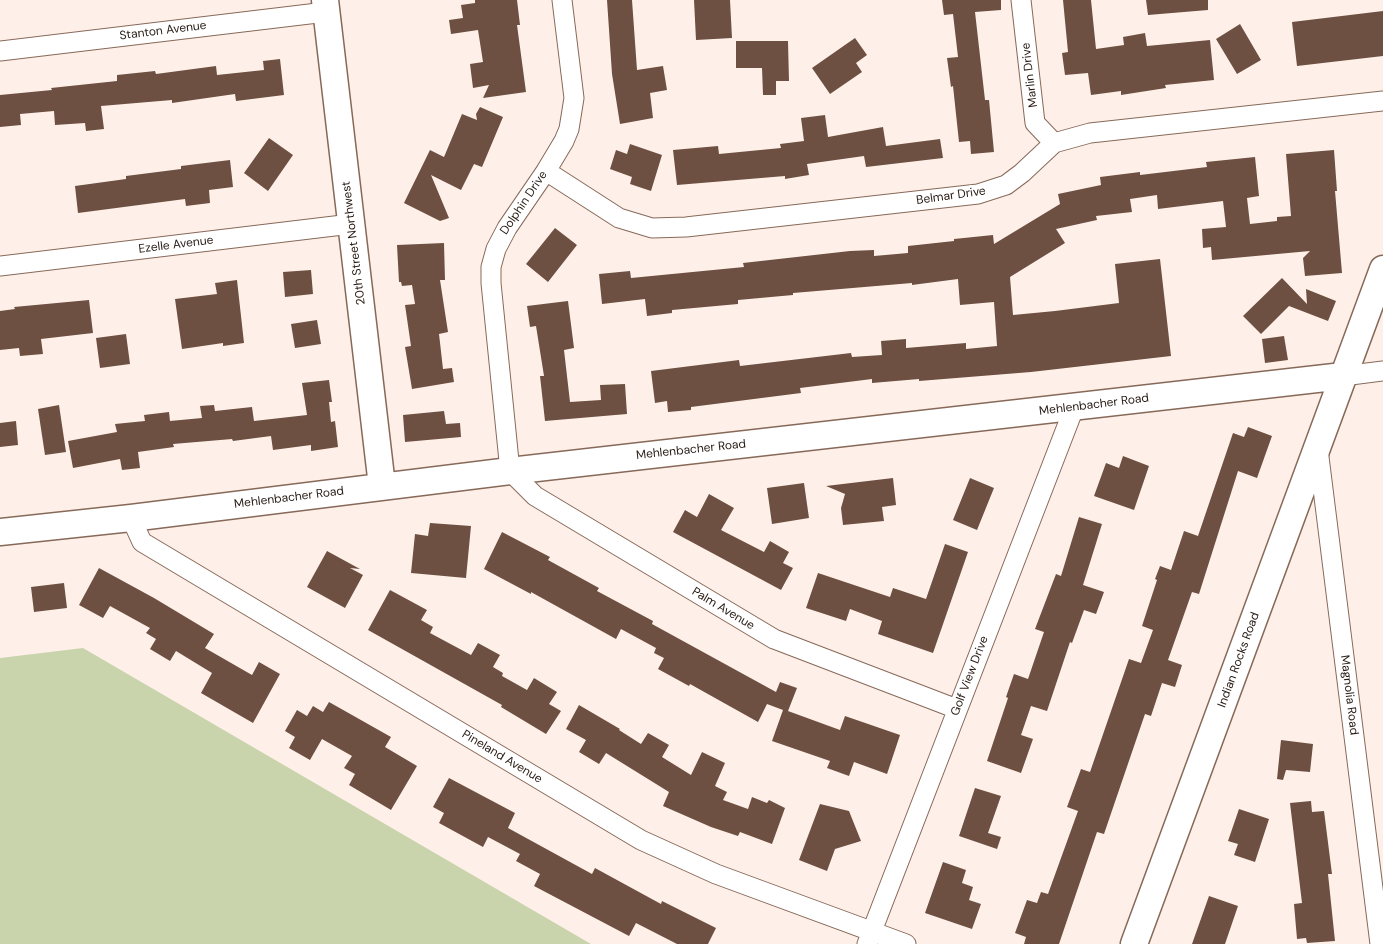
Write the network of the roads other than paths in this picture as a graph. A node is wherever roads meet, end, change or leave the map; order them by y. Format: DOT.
graph roads {
  1 [pos="562,0"];
  2 [pos="1021,0"];
  3 [pos="325,6"];
  4 [pos="0,51"];
  5 [pos="1383,101"];
  6 [pos="1054,142"];
  7 [pos="546,171"];
  8 [pos="351,224"];
  9 [pos="0,266"];
  10 [pos="1383,269"];
  11 [pos="1383,371"];
  12 [pos="1343,376"];
  13 [pos="1074,408"];
  14 [pos="1318,447"];
  15 [pos="510,471"];
  16 [pos="382,486"];
  17 [pos="131,518"];
  18 [pos="0,532"];
  19 [pos="957,709"];
  20 [pos="870,938"];
  21 [pos="906,944"];
  22 [pos="1134,944"];
  23 [pos="1380,944"];
  1 -- 7 [label="street, Dolphin Drive"];
  2 -- 6 [label="street, Marlin Drive"];
  3 -- 4 [label="street, Stanton Avenue"];
  3 -- 8 [label="street, 20th Street Northwest"];
  5 -- 6 [label="street"];
  6 -- 7 [label="street, Belmar Drive"];
  7 -- 15 [label="street, Dolphin Drive"];
  8 -- 9 [label="street, Ezelle Avenue"];
  8 -- 16 [label="street, 20th Street Northwest"];
  10 -- 12 [label="street, Indian Rocks Road"];
  11 -- 12 [label="street, Mehlenbacher Road"];
  12 -- 13 [label="street, Mehlenbacher Road"];
  12 -- 14 [label="street, Indian Rocks Road"];
  13 -- 15 [label="street, Mehlenbacher Road"];
  13 -- 19 [label="street, Golf View Drive"];
  14 -- 22 [label="street, Indian Rocks Road"];
  14 -- 23 [label="street, Magnolia Road"];
  15 -- 16 [label="street, Mehlenbacher Road"];
  15 -- 19 [label="street, Palm Avenue"];
  16 -- 17 [label="street, Mehlenbacher Road"];
  17 -- 18 [label="street, Mehlenbacher Road"];
  17 -- 20 [label="street, Pineland Avenue"];
  19 -- 20 [label="street, Golf View Drive"];
  20 -- 21 [label="street, Pineland Avenue"];
}
